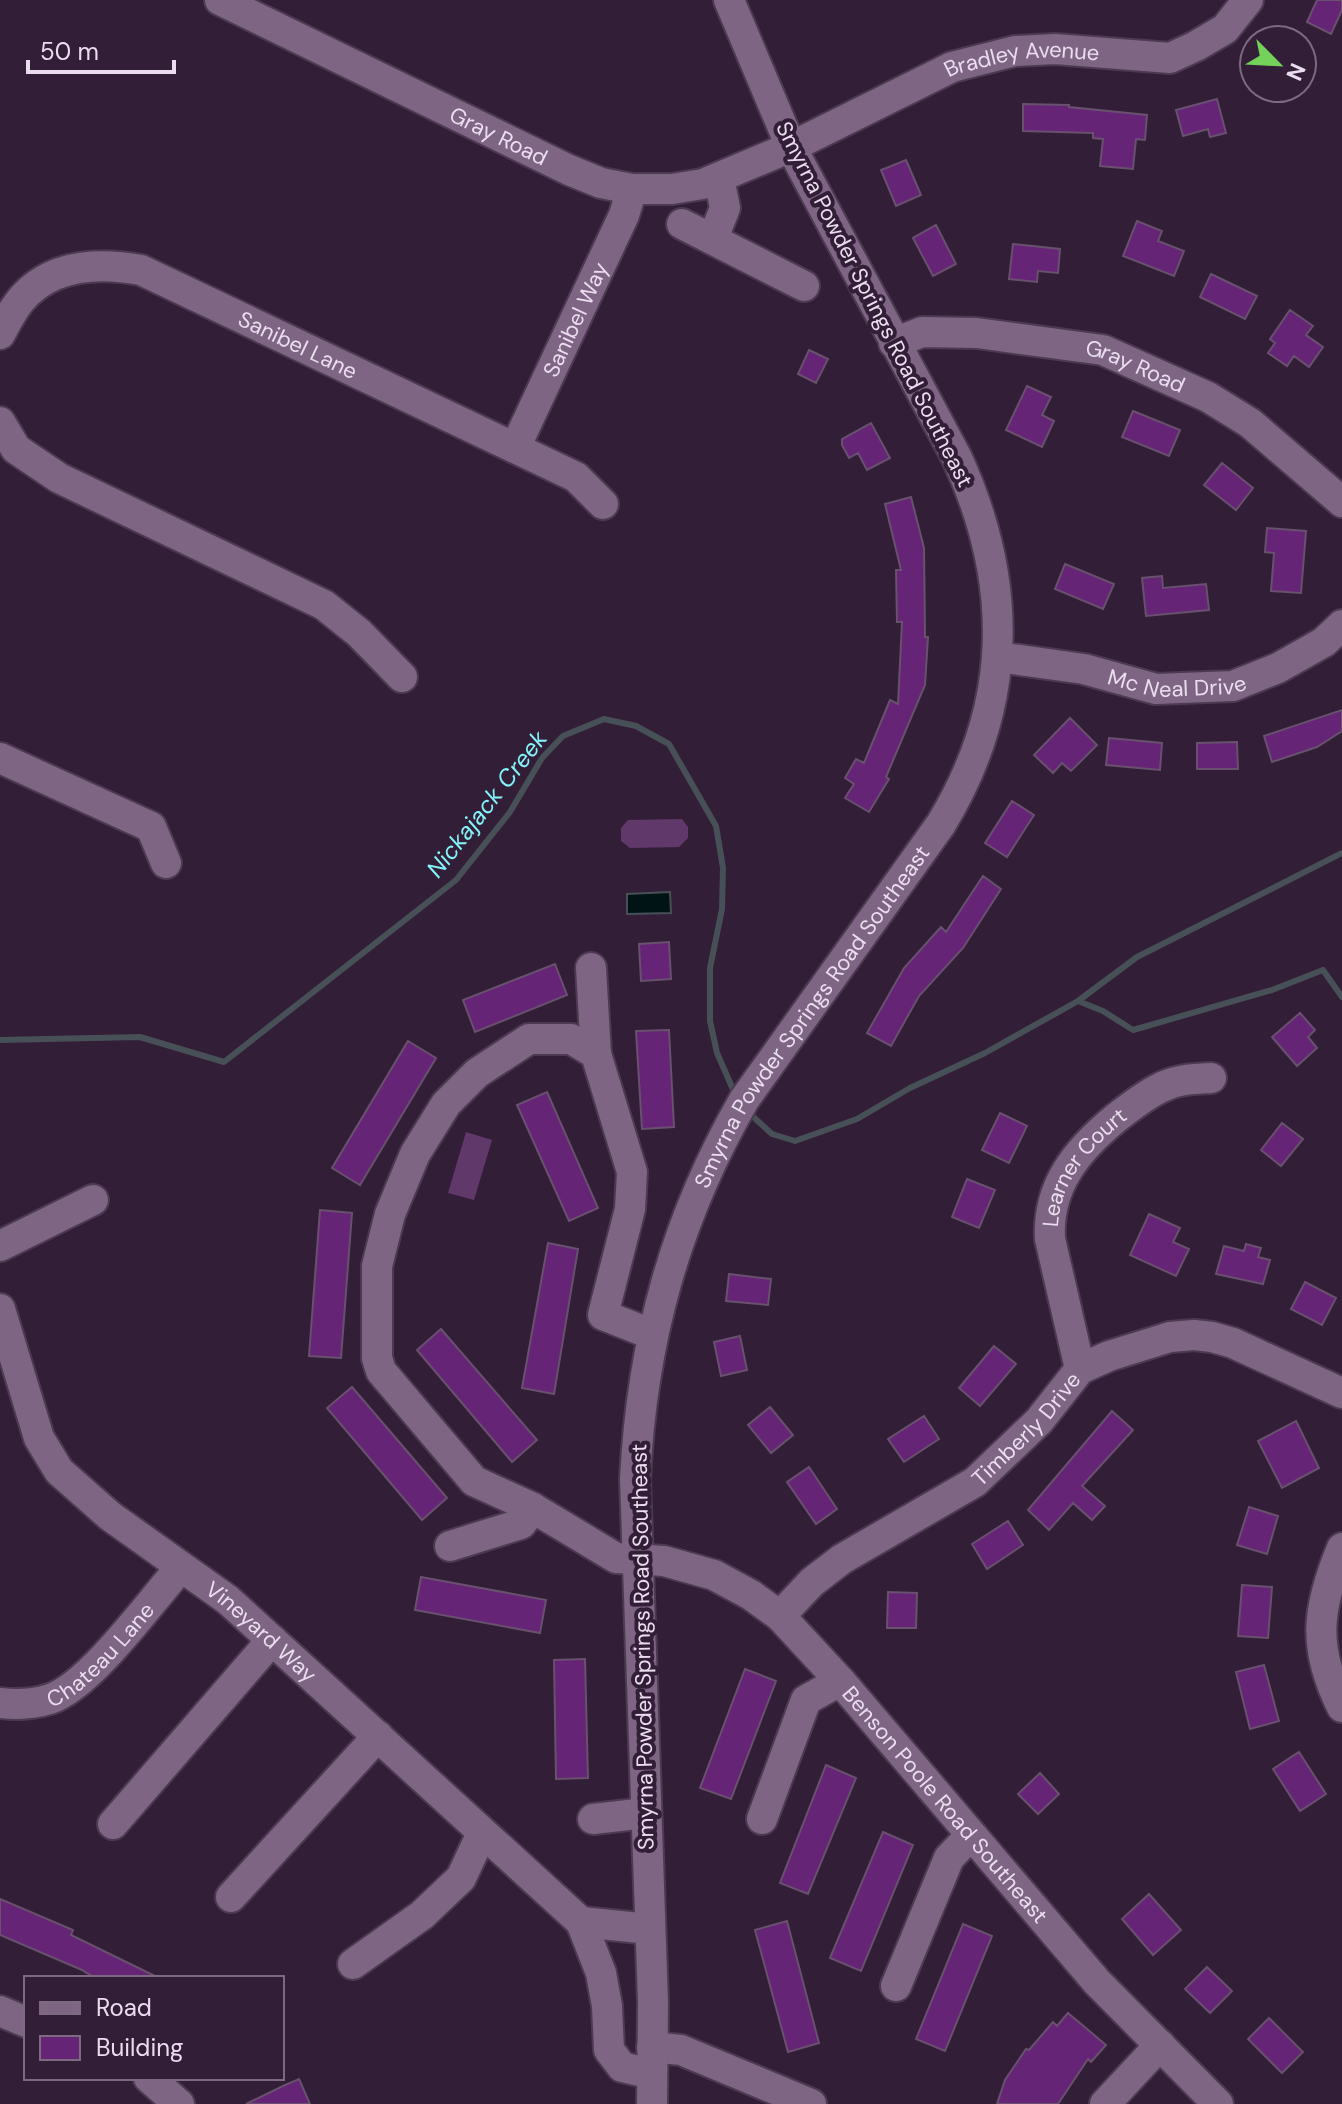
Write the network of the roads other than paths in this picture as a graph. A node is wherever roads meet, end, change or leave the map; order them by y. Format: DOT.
graph roads {
  1 [pos="220,0"];
  2 [pos="729,0"];
  3 [pos="1248,0"];
  4 [pos="791,147"];
  5 [pos="719,178"];
  6 [pos="632,189"];
  7 [pos="682,224"];
  8 [pos="713,238"];
  9 [pos="804,286"];
  10 [pos="0,334"];
  11 [pos="894,343"];
  12 [pos="0,422"];
  13 [pos="515,448"];
  14 [pos="1342,502"];
  15 [pos="603,504"];
  16 [pos="1342,625"];
  17 [pos="998,657"];
  18 [pos="402,677"];
  19 [pos="0,758"];
  20 [pos="166,863"];
  21 [pos="591,968"];
  22 [pos="596,1054"];
  23 [pos="1211,1078"];
  24 [pos="93,1200"];
  25 [pos="0,1246"];
  26 [pos="0,1309"];
  27 [pos="651,1334"];
  28 [pos="7,1357"];
  29 [pos="1080,1369"];
  30 [pos="1342,1393"];
  31 [pos="533,1508"];
  32 [pos="450,1546"];
  33 [pos="1342,1548"];
  34 [pos="638,1561"];
  35 [pos="181,1567"];
  36 [pos="780,1616"];
  37 [pos="272,1640"];
  38 [pos="840,1681"];
  39 [pos="0,1703"];
  40 [pos="1342,1707"];
  41 [pos="378,1736"];
  42 [pos="646,1813"];
  43 [pos="593,1819"];
  44 [pos="762,1819"];
  45 [pos="113,1824"];
  46 [pos="482,1833"];
  47 [pos="971,1835"];
  48 [pos="231,1897"];
  49 [pos="581,1922"];
  50 [pos="650,1929"];
  51 [pos="353,1964"];
  52 [pos="896,1986"];
  53 [pos="0,2011"];
  54 [pos="24,2021"];
  55 [pos="1160,2045"];
  56 [pos="652,2075"];
  57 [pos="151,2080"];
  58 [pos="179,2104"];
  59 [pos="811,2104"];
  60 [pos="1105,2104"];
  61 [pos="1218,2104"];
  1 -- 6 [label="street, Gray Road"];
  2 -- 4 [label="street, Smyrna Powder Springs Road Southeast"];
  3 -- 4 [label="street, Bradley Avenue"];
  4 -- 5 [label="street, Gray Road"];
  4 -- 11 [label="street, Smyrna Powder Springs Road Southeast"];
  5 -- 6 [label="street, Gray Road"];
  5 -- 8 [label="street"];
  6 -- 13 [label="street, Sanibel Way"];
  7 -- 8 [label="street"];
  8 -- 9 [label="street"];
  10 -- 13 [label="street, Sanibel Lane"];
  11 -- 14 [label="street, Gray Road"];
  11 -- 17 [label="street, Smyrna Powder Springs Road Southeast"];
  12 -- 18 [label="street"];
  13 -- 15 [label="street, Sanibel Lane"];
  16 -- 17 [label="street, Mc Neal Drive"];
  17 -- 27 [label="street, Smyrna Powder Springs Road Southeast"];
  19 -- 20 [label="street"];
  21 -- 22 [label="street"];
  22 -- 27 [label="street"];
  22 -- 31 [label="street, Benson Poole Road Southeast"];
  23 -- 29 [label="street, Learner Court"];
  24 -- 25 [label="street"];
  26 -- 28 [label="street, Vineyard Way"];
  27 -- 34 [label="street, Smyrna Powder Springs Road Southeast"];
  28 -- 35 [label="street, Vineyard Way"];
  29 -- 30 [label="street, Timberly Drive"];
  29 -- 36 [label="street, Timberly Drive"];
  31 -- 32 [label="street"];
  31 -- 34 [label="street, Benson Poole Road Southeast"];
  33 -- 40 [label="street"];
  34 -- 36 [label="street, Benson Poole Road Southeast"];
  34 -- 42 [label="street, Smyrna Powder Springs Road Southeast"];
  35 -- 37 [label="street, Vineyard Way"];
  35 -- 39 [label="street, Chateau Lane"];
  36 -- 38 [label="street, Benson Poole Road Southeast"];
  37 -- 41 [label="street, Vineyard Way"];
  37 -- 45 [label="street"];
  38 -- 44 [label="street"];
  38 -- 47 [label="street, Benson Poole Road Southeast"];
  41 -- 46 [label="street, Vineyard Way"];
  41 -- 48 [label="street"];
  42 -- 43 [label="street"];
  42 -- 50 [label="street, Smyrna Powder Springs Road Southeast"];
  46 -- 49 [label="street, Vineyard Way"];
  46 -- 51 [label="street"];
  47 -- 52 [label="street"];
  47 -- 55 [label="street, Benson Poole Road Southeast"];
  49 -- 50 [label="street"];
  49 -- 56 [label="street"];
  50 -- 56 [label="street, Smyrna Powder Springs Road Southeast"];
  53 -- 54 [label="street"];
  55 -- 60 [label="street"];
  55 -- 61 [label="street, Benson Poole Road Southeast"];
  56 -- 59 [label="street"];
  57 -- 58 [label="street"];
}
